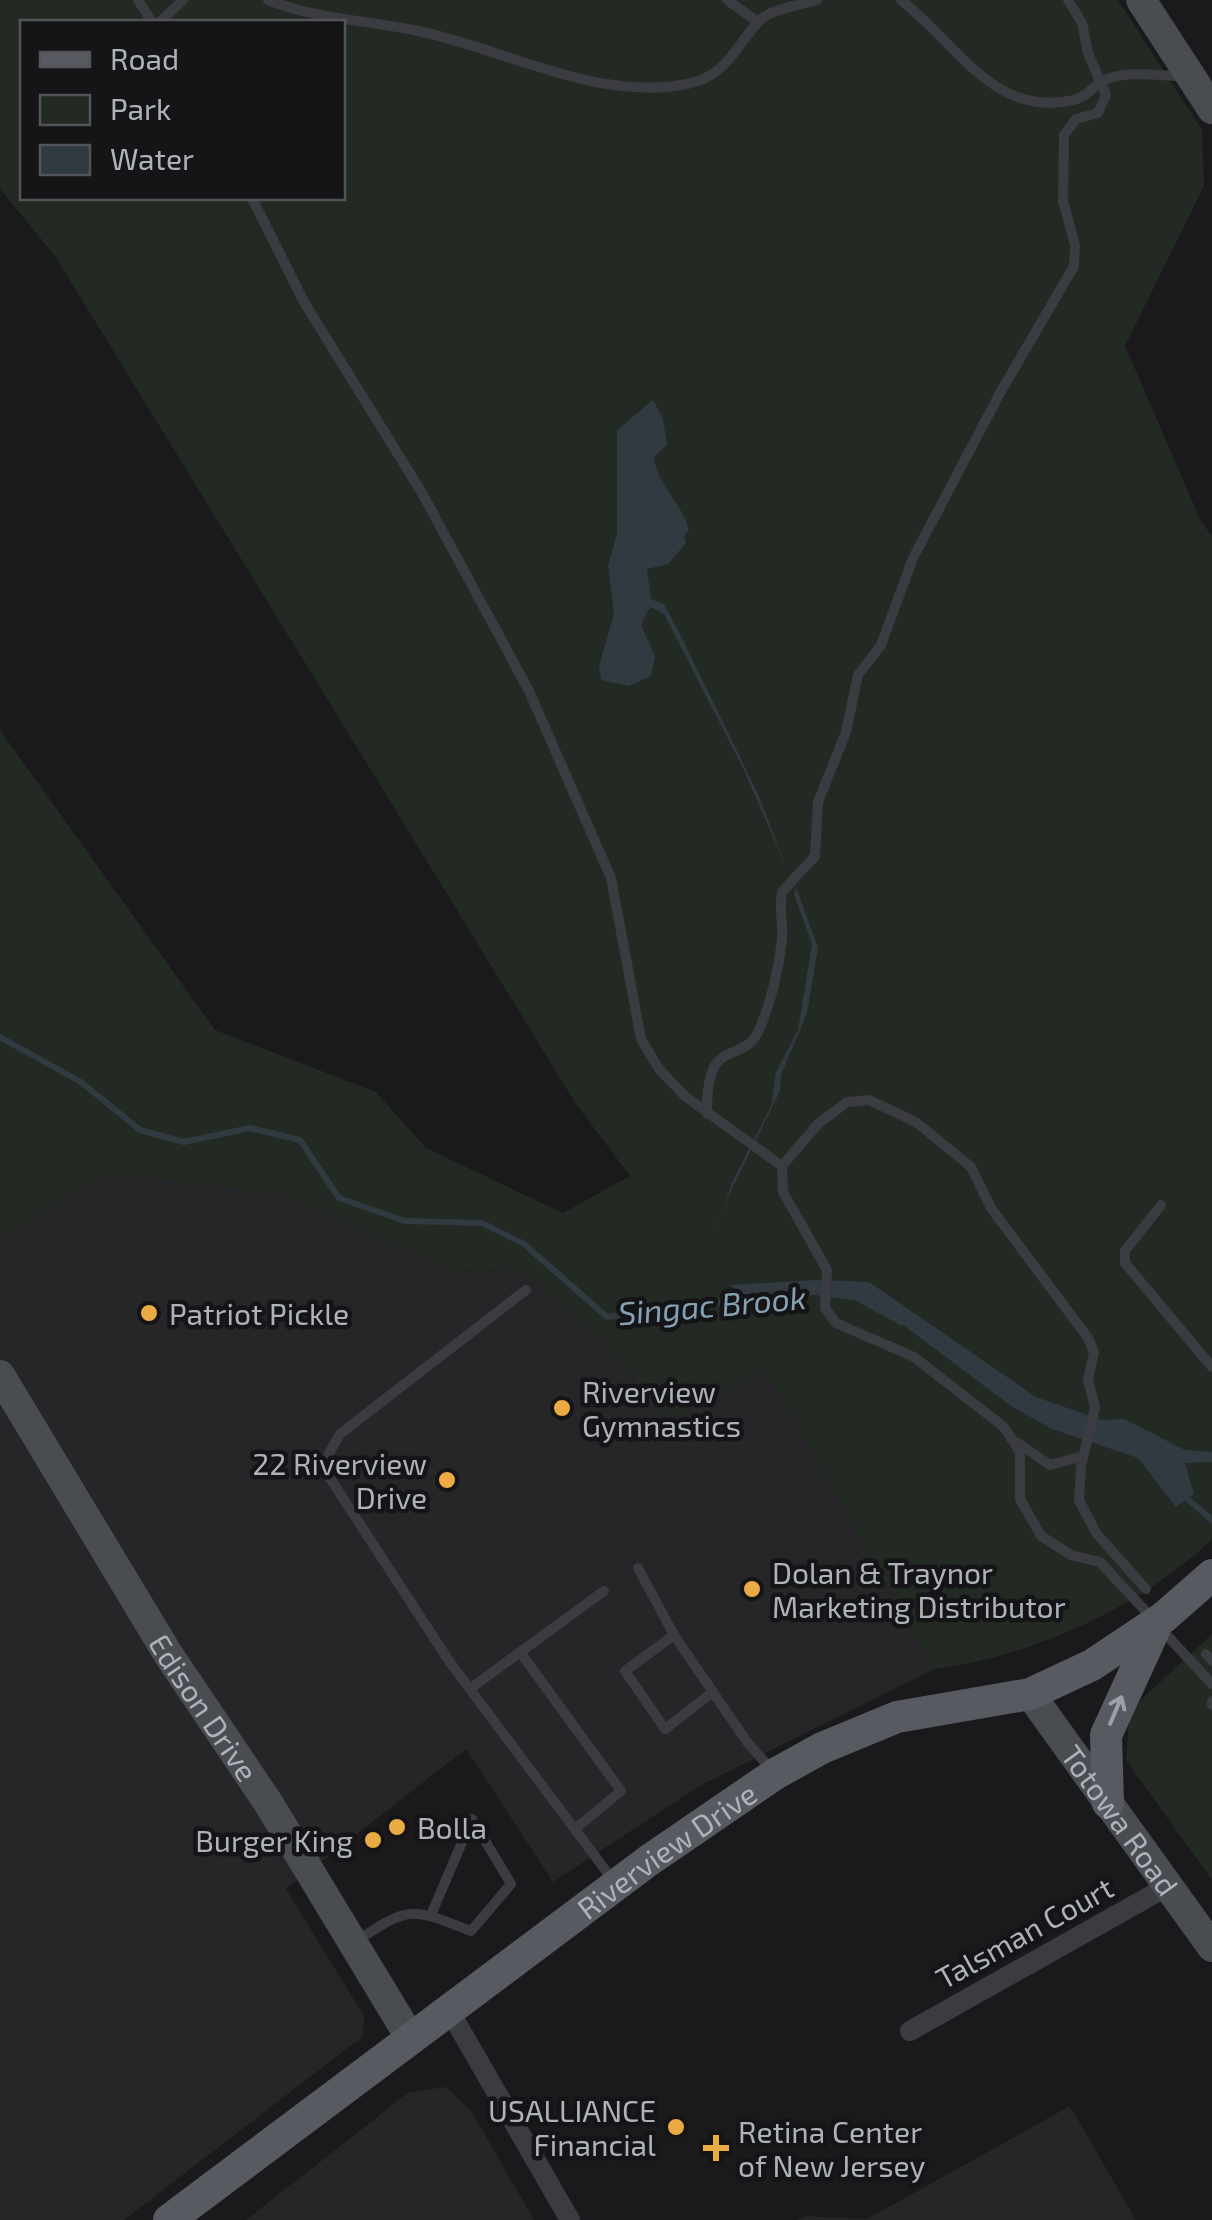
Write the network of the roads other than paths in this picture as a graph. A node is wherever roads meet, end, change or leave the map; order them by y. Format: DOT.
graph roads {
  1 [pos="184,0"];
  2 [pos="268,0"];
  3 [pos="726,0"];
  4 [pos="816,0"];
  5 [pos="901,0"];
  6 [pos="1068,0"];
  7 [pos="1141,0"];
  8 [pos="162,20"];
  9 [pos="336,20"];
  10 [pos="345,22"];
  11 [pos="758,22"];
  12 [pos="1190,76"];
  13 [pos="1102,80"];
  14 [pos="1212,109"];
  15 [pos="253,200"];
  16 [pos="707,1114"];
  17 [pos="782,1166"];
  18 [pos="1161,1205"];
  19 [pos="526,1290"];
  20 [pos="1212,1368"];
  21 [pos="0,1375"];
  22 [pos="1017,1443"];
  23 [pos="1084,1451"];
  24 [pos="1114,1556"];
  25 [pos="1100,1562"];
  26 [pos="638,1568"];
  27 [pos="1212,1575"];
  28 [pos="1146,1589"];
  29 [pos="604,1591"];
  30 [pos="1160,1621"];
  31 [pos="674,1634"];
  32 [pos="520,1652"];
  33 [pos="1212,1684"];
  34 [pos="470,1688"];
  35 [pos="713,1692"];
  36 [pos="1030,1694"];
  37 [pos="775,1774"];
  38 [pos="1108,1803"];
  39 [pos="575,1829"];
  40 [pos="616,1885"];
  41 [pos="1168,1886"];
  42 [pos="431,1915"];
  43 [pos="354,1944"];
  44 [pos="1212,1946"];
  45 [pos="449,2010"];
  46 [pos="910,2031"];
  47 [pos="411,2038"];
  48 [pos="169,2220"];
  49 [pos="570,2220"];
  1 -- 8 [label="lane"];
  2 -- 9 [label="lane"];
  3 -- 11 [label="lane"];
  4 -- 11 [label="lane"];
  5 -- 13 [label="lane"];
  6 -- 13 [label="lane"];
  7 -- 12 [label="main road"];
  10 -- 11 [label="lane"];
  12 -- 13 [label="lane"];
  12 -- 14 [label="main road"];
  13 -- 16 [label="lane"];
  15 -- 16 [label="lane"];
  16 -- 17 [label="lane"];
  17 -- 22 [label="lane"];
  17 -- 23 [label="lane"];
  18 -- 20 [label="lane"];
  19 -- 34 [label="lane"];
  21 -- 43 [label="main road, Edison Drive"];
  22 -- 23 [label="lane"];
  22 -- 25 [label="lane"];
  23 -- 24 [label="lane"];
  24 -- 25 [label="lane"];
  24 -- 28 [label="lane"];
  25 -- 30 [label="lane"];
  26 -- 31 [label="lane"];
  27 -- 30 [label="main road, Riverview Drive, bridge"];
  29 -- 32 [label="lane"];
  30 -- 33 [label="lane"];
  30 -- 36 [label="main road, Riverview Drive"];
  38 -- 30 [label="main road, one-way"];
  31 -- 35 [label="lane"];
  31 -- 35 [label="lane"];
  32 -- 34 [label="lane"];
  32 -- 39 [label="lane"];
  34 -- 39 [label="lane"];
  35 -- 37 [label="lane"];
  36 -- 37 [label="main road, Riverview Drive"];
  36 -- 38 [label="main road, Totowa Road"];
  37 -- 40 [label="main road, Riverview Drive"];
  38 -- 41 [label="main road, Totowa Road"];
  39 -- 40 [label="lane"];
  40 -- 45 [label="main road, Riverview Drive"];
  41 -- 44 [label="main road, Totowa Road"];
  41 -- 46 [label="street, Talsman Court"];
  42 -- 42 [label="lane"];
  42 -- 43 [label="lane"];
  43 -- 47 [label="main road, Edison Drive"];
  45 -- 47 [label="main road, Riverview Drive"];
  45 -- 49 [label="street"];
  47 -- 48 [label="main road, Riverview Drive"];
}
